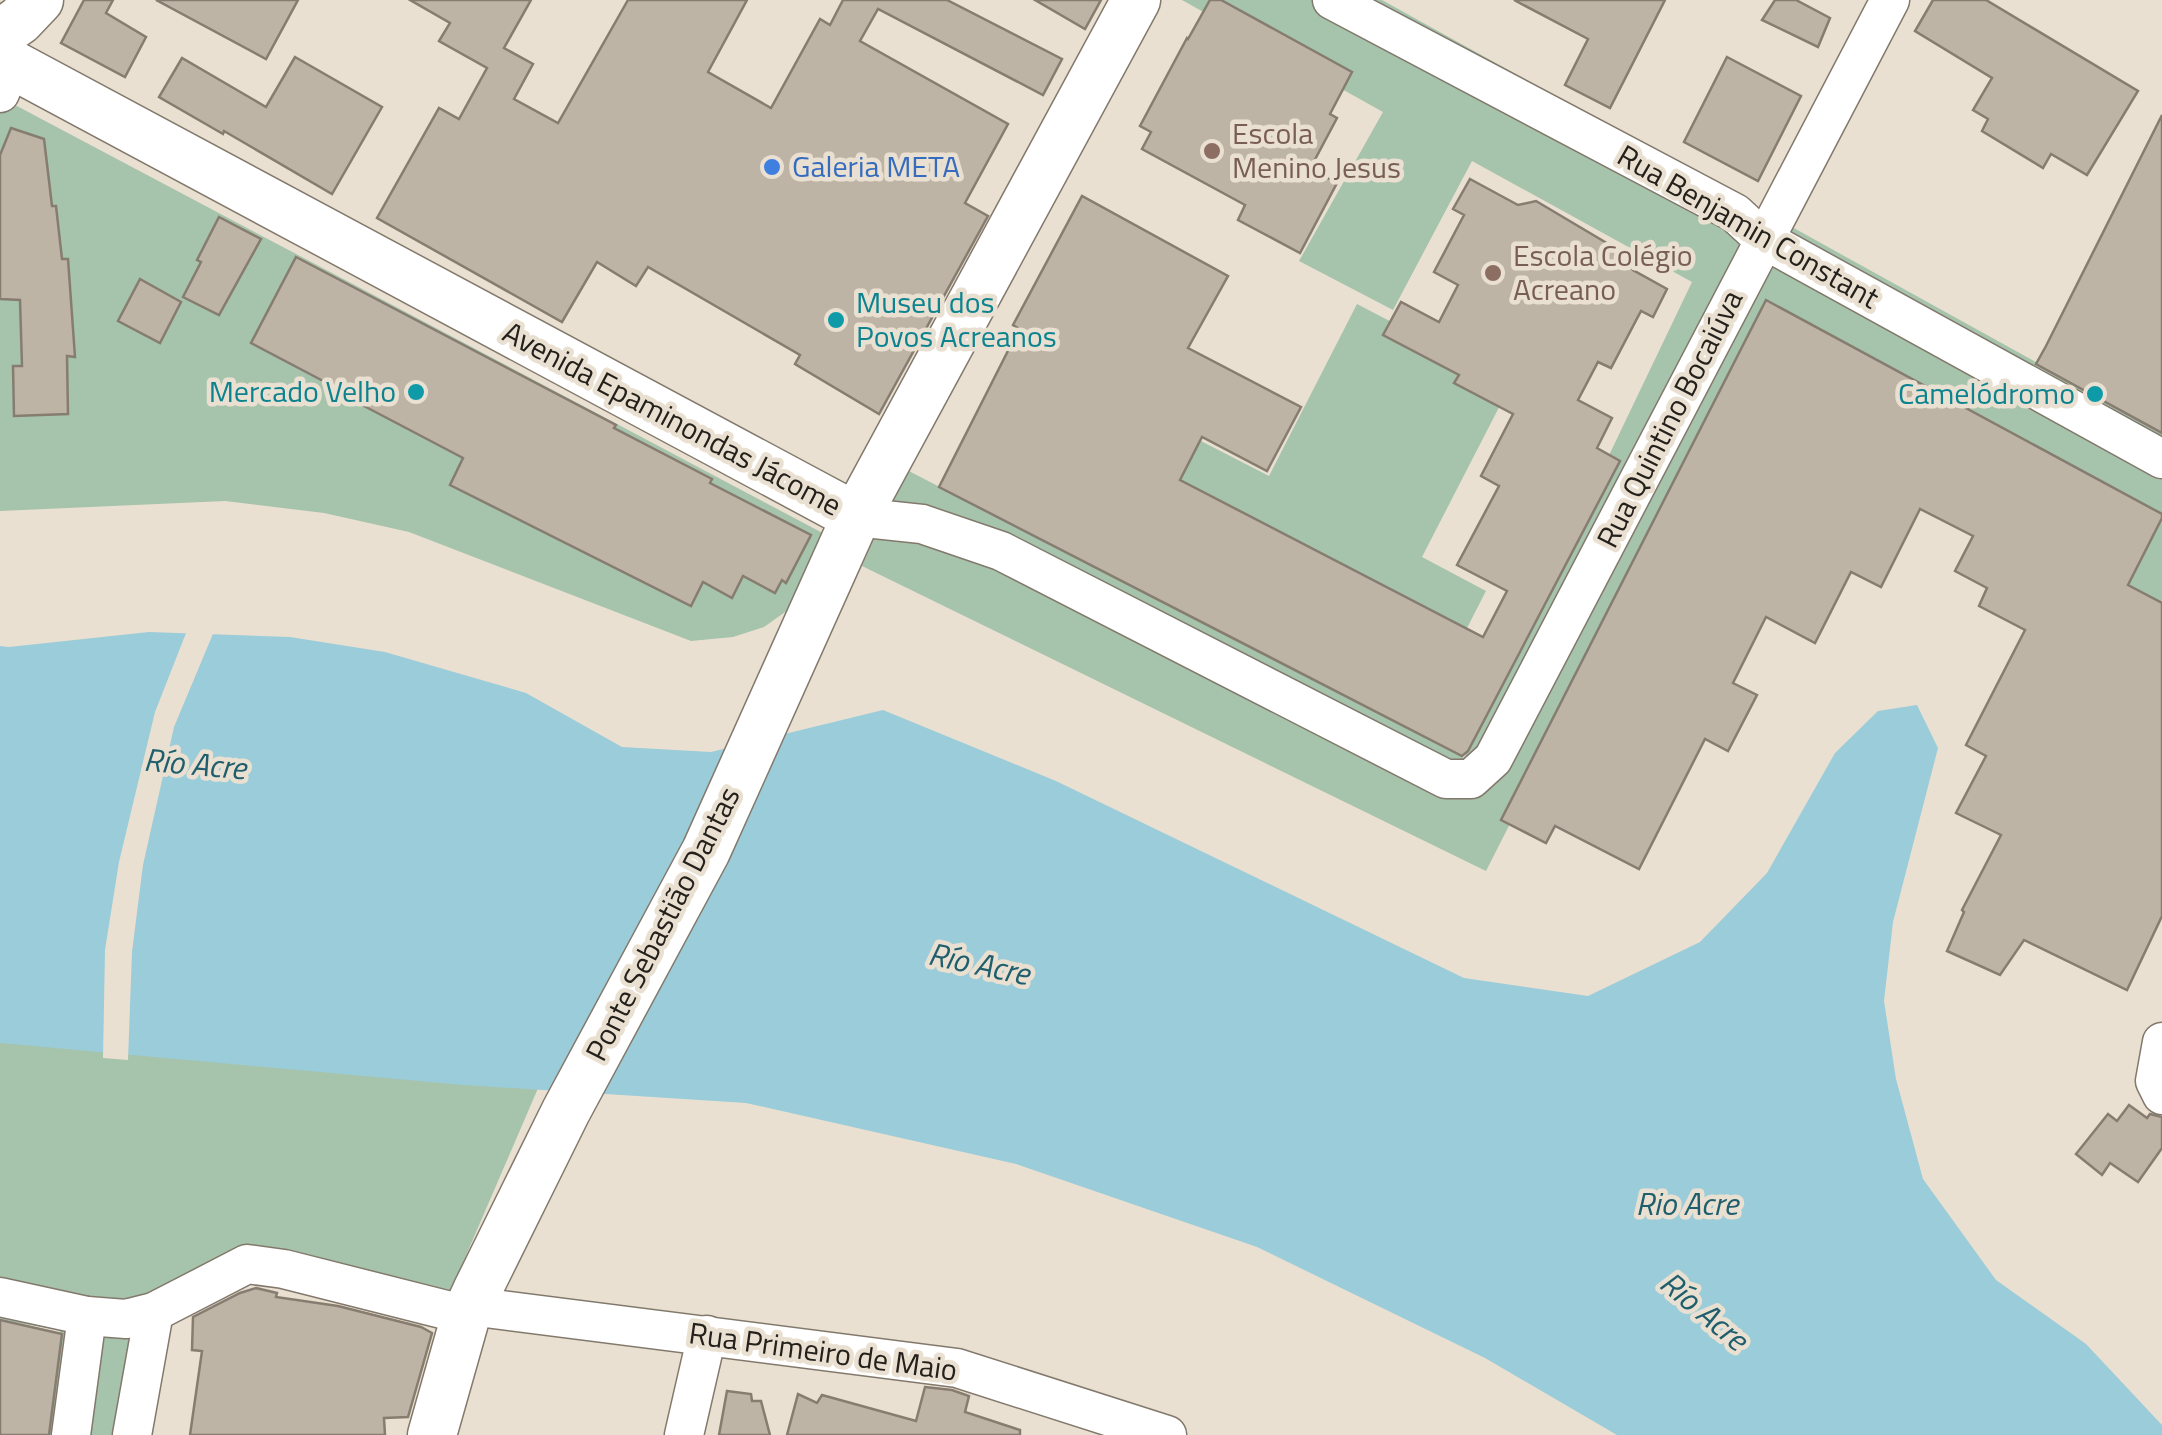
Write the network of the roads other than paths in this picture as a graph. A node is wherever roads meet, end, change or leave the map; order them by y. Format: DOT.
graph roads {
  1 [pos="39,0"];
  2 [pos="1136,0"];
  3 [pos="1332,0"];
  4 [pos="1890,0"];
  5 [pos="3,62"];
  6 [pos="1763,240"];
  7 [pos="2162,459"];
  8 [pos="848,535"];
  9 [pos="1472,780"];
  10 [pos="2161,1045"];
  11 [pos="2162,1095"];
  12 [pos="0,1297"];
  13 [pos="471,1304"];
  14 [pos="154,1312"];
  15 [pos="88,1316"];
  16 [pos="707,1335"];
  17 [pos="71,1435"];
  18 [pos="132,1435"];
  19 [pos="432,1435"];
  20 [pos="684,1435"];
  21 [pos="1168,1435"];
  1 -- 5 [label="main road"];
  2 -- 8 [label="main road, Ponte Sebastião Dantas"];
  3 -- 6 [label="street, Rua Benjamin Constant"];
  4 -- 6 [label="street, Rua Quintino Bocaiúva"];
  5 -- 8 [label="main road, Avenida Epaminondas Jácome"];
  6 -- 7 [label="street, Rua Benjamin Constant"];
  6 -- 9 [label="street, Rua Quintino Bocaiúva"];
  8 -- 9 [label="street, Avenida Epaminondas Jácome"];
  8 -- 13 [label="main road, Ponte Sebastião Dantas"];
  10 -- 11 [label="street"];
  12 -- 15 [label="street, Rua Primeiro de Maio"];
  13 -- 14 [label="street, Rua Primeiro de Maio"];
  13 -- 16 [label="street, Rua Primeiro de Maio"];
  13 -- 19 [label="main road, Ponte Sebastião Dantas"];
  14 -- 15 [label="street, Rua Primeiro de Maio"];
  14 -- 18 [label="street"];
  15 -- 17 [label="street"];
  16 -- 20 [label="street"];
  16 -- 21 [label="street, Rua Primeiro de Maio"];
}
